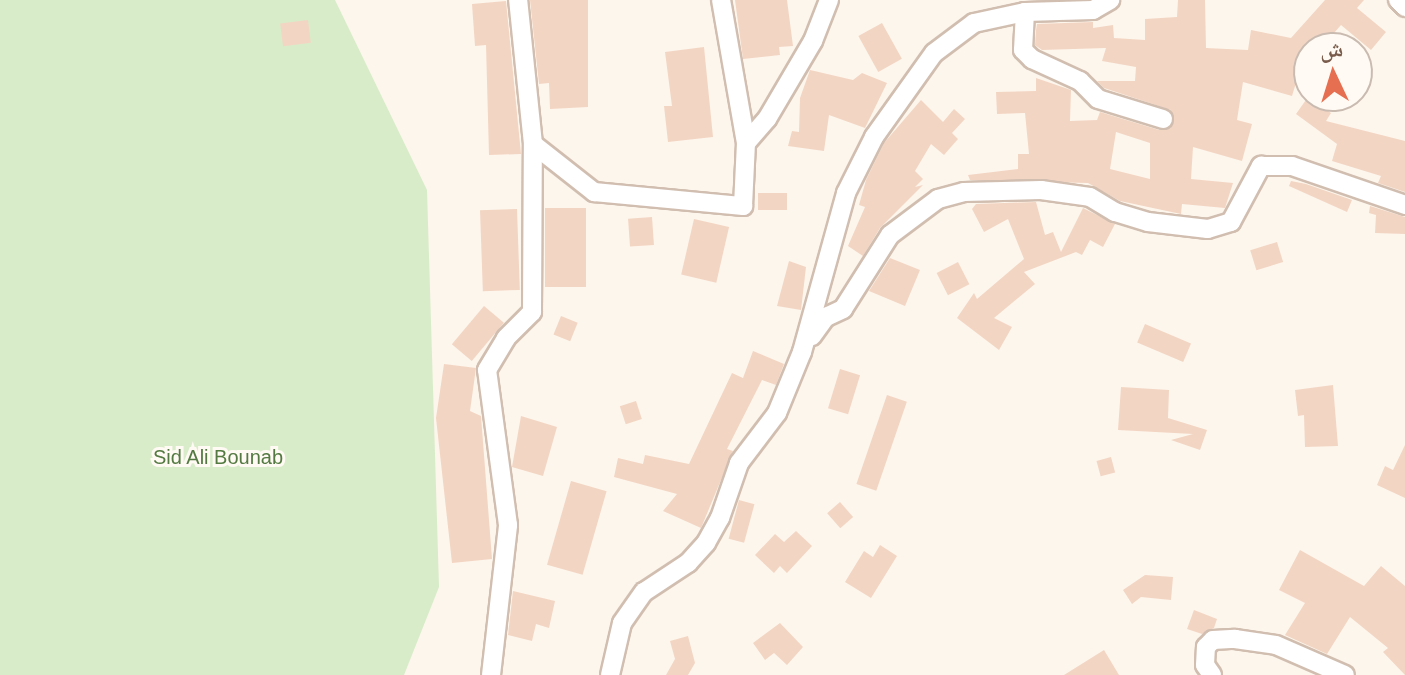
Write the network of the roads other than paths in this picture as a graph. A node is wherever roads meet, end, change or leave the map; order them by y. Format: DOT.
graph roads {
  1 [pos="518,0"];
  2 [pos="721,0"];
  3 [pos="829,0"];
  4 [pos="1110,0"];
  5 [pos="1398,0"];
  6 [pos="1405,7"];
  7 [pos="1025,12"];
  8 [pos="1163,119"];
  9 [pos="746,143"];
  10 [pos="533,144"];
  11 [pos="1405,205"];
  12 [pos="802,352"];
  13 [pos="491,675"];
  14 [pos="610,675"];
  15 [pos="1212,675"];
  16 [pos="1345,675"];
  1 -- 10 [label="street"];
  2 -- 9 [label="street"];
  3 -- 9 [label="street"];
  4 -- 7 [label="street"];
  5 -- 6 [label="street"];
  7 -- 8 [label="street"];
  7 -- 12 [label="street"];
  9 -- 10 [label="street"];
  10 -- 13 [label="street"];
  11 -- 12 [label="street"];
  12 -- 14 [label="street"];
  15 -- 16 [label="street"];
}
